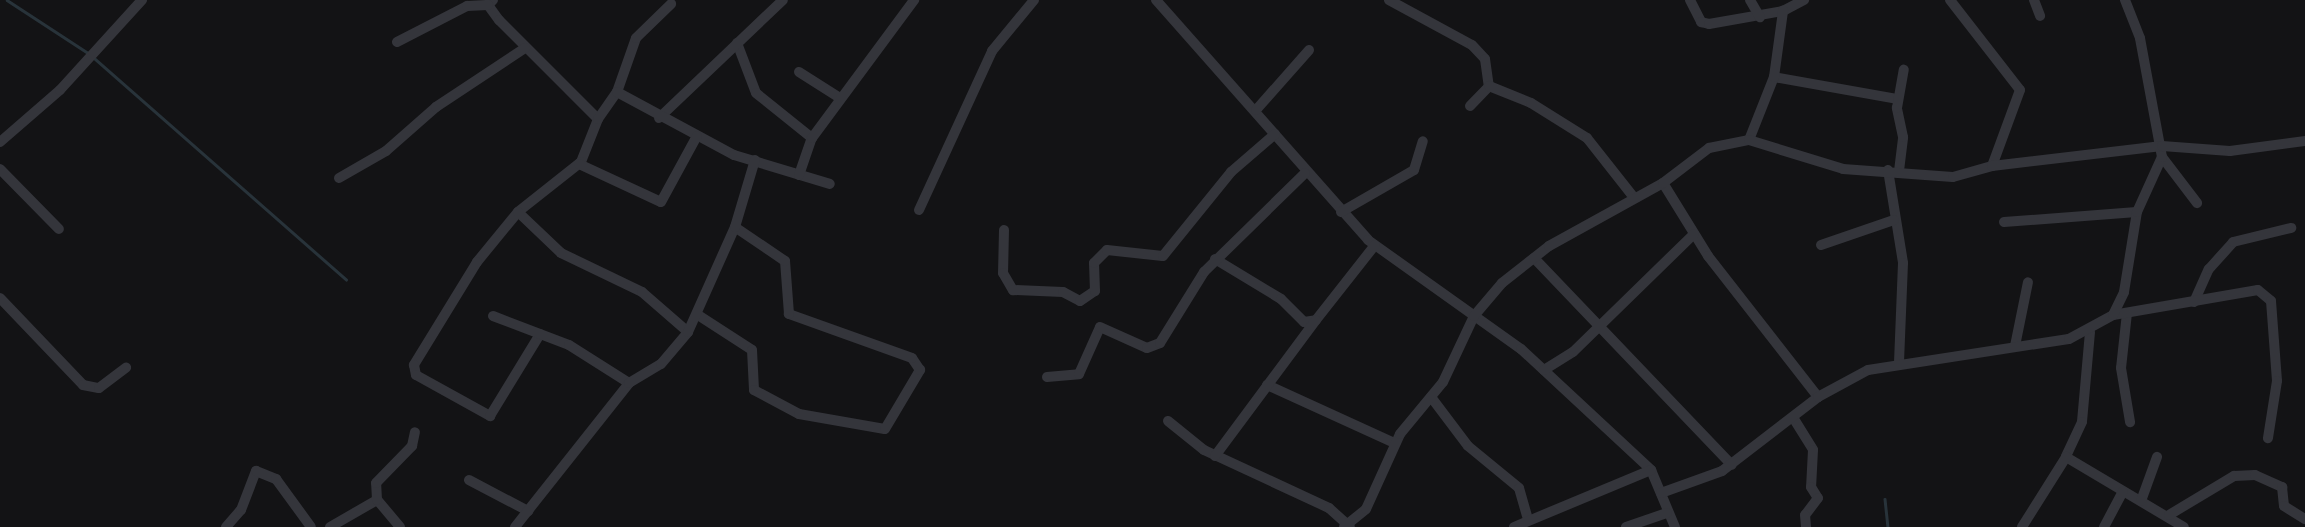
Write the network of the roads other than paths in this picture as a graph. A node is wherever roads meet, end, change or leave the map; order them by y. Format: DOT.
graph roads {
  1 [pos="142,0"];
  2 [pos="783,0"];
  3 [pos="914,0"];
  4 [pos="1034,0"];
  5 [pos="1156,0"];
  6 [pos="1390,0"];
  7 [pos="1690,0"];
  8 [pos="1750,0"];
  9 [pos="1804,0"];
  10 [pos="1950,0"];
  11 [pos="2034,0"];
  12 [pos="2125,0"];
  13 [pos="490,2"];
  14 [pos="671,4"];
  15 [pos="1783,11"];
  16 [pos="2040,16"];
  17 [pos="1760,17"];
  18 [pos="397,42"];
  19 [pos="737,43"];
  20 [pos="524,48"];
  21 [pos="1309,50"];
  22 [pos="1904,70"];
  23 [pos="799,72"];
  24 [pos="1774,77"];
  25 [pos="1489,86"];
  26 [pos="617,92"];
  27 [pos="840,98"];
  28 [pos="1898,99"];
  29 [pos="1470,106"];
  30 [pos="1256,110"];
  31 [pos="659,118"];
  32 [pos="598,119"];
  33 [pos="1275,134"];
  34 [pos="697,136"];
  35 [pos="812,138"];
  36 [pos="1749,140"];
  37 [pos="1423,141"];
  38 [pos="2305,141"];
  39 [pos="0,142"];
  40 [pos="2162,152"];
  41 [pos="755,160"];
  42 [pos="579,164"];
  43 [pos="1992,166"];
  44 [pos="0,169"];
  45 [pos="1894,171"];
  46 [pos="1306,173"];
  47 [pos="799,175"];
  48 [pos="339,178"];
  49 [pos="1662,183"];
  50 [pos="830,184"];
  51 [pos="1632,195"];
  52 [pos="2197,203"];
  53 [pos="919,210"];
  54 [pos="518,212"];
  55 [pos="1341,212"];
  56 [pos="2137,212"];
  57 [pos="1894,220"];
  58 [pos="2004,222"];
  59 [pos="735,228"];
  60 [pos="2291,228"];
  61 [pos="59,229"];
  62 [pos="1004,230"];
  63 [pos="1693,234"];
  64 [pos="1375,245"];
  65 [pos="1821,245"];
  66 [pos="1534,258"];
  67 [pos="1215,259"];
  68 [pos="2028,282"];
  69 [pos="0,298"];
  70 [pos="2193,302"];
  71 [pos="2127,313"];
  72 [pos="698,315"];
  73 [pos="2113,315"];
  74 [pos="494,316"];
  75 [pos="1474,316"];
  76 [pos="1316,320"];
  77 [pos="1596,327"];
  78 [pos="688,332"];
  79 [pos="2090,332"];
  80 [pos="540,334"];
  81 [pos="2015,346"];
  82 [pos="1899,362"];
  83 [pos="126,368"];
  84 [pos="1544,370"];
  85 [pos="1047,377"];
  86 [pos="629,383"];
  87 [pos="1267,385"];
  88 [pos="1431,397"];
  89 [pos="1818,397"];
  90 [pos="1794,419"];
  91 [pos="1168,421"];
  92 [pos="2130,422"];
  93 [pos="415,432"];
  94 [pos="2268,438"];
  95 [pos="1395,443"];
  96 [pos="1215,456"];
  97 [pos="2066,457"];
  98 [pos="2157,457"];
  99 [pos="1732,465"];
  100 [pos="1651,470"];
  101 [pos="469,480"];
  102 [pos="2123,492"];
  103 [pos="1661,493"];
  104 [pos="377,500"];
  105 [pos="2141,501"];
  106 [pos="528,511"];
  107 [pos="1667,513"];
  108 [pos="2169,515"];
  109 [pos="1527,516"];
  110 [pos="2305,519"];
  111 [pos="1348,526"];
  112 [pos="2181,526"];
  113 [pos="226,527"];
  114 [pos="311,527"];
  115 [pos="330,527"];
  116 [pos="400,527"];
  117 [pos="515,527"];
  118 [pos="1514,527"];
  119 [pos="1626,527"];
  120 [pos="1675,527"];
  121 [pos="1806,527"];
  122 [pos="2022,527"];
  123 [pos="2104,527"];
  1 -- 39 [label="street"];
  2 -- 19 [label="street"];
  3 -- 27 [label="street"];
  4 -- 53 [label="street"];
  5 -- 30 [label="street"];
  6 -- 25 [label="street"];
  7 -- 17 [label="street"];
  8 -- 17 [label="street"];
  9 -- 15 [label="street"];
  10 -- 43 [label="street"];
  11 -- 16 [label="street"];
  12 -- 40 [label="street"];
  13 -- 18 [label="street"];
  13 -- 20 [label="street"];
  14 -- 26 [label="street"];
  15 -- 17 [label="street"];
  15 -- 24 [label="street"];
  19 -- 31 [label="street"];
  19 -- 35 [label="street"];
  20 -- 32 [label="street"];
  20 -- 48 [label="street"];
  21 -- 30 [label="street"];
  22 -- 28 [label="street"];
  23 -- 27 [label="street"];
  24 -- 28 [label="street"];
  24 -- 36 [label="street"];
  25 -- 29 [label="street"];
  25 -- 51 [label="street"];
  26 -- 31 [label="street"];
  26 -- 32 [label="street"];
  27 -- 35 [label="street"];
  28 -- 45 [label="street"];
  30 -- 33 [label="street"];
  31 -- 34 [label="street"];
  32 -- 42 [label="street"];
  33 -- 46 [label="street"];
  33 -- 62 [label="street"];
  34 -- 41 [label="street"];
  34 -- 42 [label="street"];
  35 -- 47 [label="street"];
  36 -- 45 [label="street"];
  36 -- 49 [label="street"];
  37 -- 55 [label="street"];
  38 -- 40 [label="street"];
  40 -- 43 [label="street"];
  40 -- 52 [label="street"];
  40 -- 56 [label="street"];
  41 -- 47 [label="street"];
  41 -- 59 [label="street"];
  42 -- 54 [label="street"];
  43 -- 45 [label="street"];
  44 -- 61 [label="street"];
  45 -- 57 [label="street"];
  46 -- 55 [label="street"];
  46 -- 67 [label="street"];
  47 -- 50 [label="street"];
  49 -- 51 [label="street"];
  49 -- 63 [label="street"];
  51 -- 66 [label="street"];
  54 -- 78 [label="street"];
  54 -- 80 [label="street"];
  55 -- 64 [label="street"];
  56 -- 58 [label="street"];
  56 -- 73 [label="street"];
  57 -- 65 [label="street"];
  57 -- 82 [label="street"];
  59 -- 72 [label="street"];
  59 -- 72 [label="street"];
  60 -- 70 [label="street"];
  63 -- 77 [label="street"];
  63 -- 89 [label="street"];
  64 -- 75 [label="street"];
  64 -- 76 [label="street"];
  66 -- 75 [label="street"];
  66 -- 77 [label="street"];
  67 -- 76 [label="street"];
  67 -- 85 [label="street"];
  68 -- 81 [label="street"];
  69 -- 83 [label="street"];
  70 -- 71 [label="street"];
  70 -- 94 [label="street"];
  71 -- 73 [label="street"];
  71 -- 92 [label="street"];
  72 -- 78 [label="street"];
  73 -- 79 [label="street"];
  74 -- 80 [label="street"];
  75 -- 84 [label="street"];
  75 -- 88 [label="street"];
  76 -- 87 [label="street"];
  77 -- 84 [label="street"];
  77 -- 99 [label="street"];
  78 -- 86 [label="street"];
  79 -- 81 [label="street"];
  79 -- 97 [label="street"];
  80 -- 86 [label="street"];
  81 -- 82 [label="street"];
  82 -- 89 [label="street"];
  84 -- 100 [label="street"];
  86 -- 106 [label="street"];
  87 -- 95 [label="street"];
  87 -- 96 [label="street"];
  88 -- 95 [label="street"];
  88 -- 109 [label="street"];
  89 -- 90 [label="street"];
  90 -- 99 [label="street"];
  90 -- 121 [label="street"];
  91 -- 96 [label="street"];
  93 -- 104 [label="street"];
  95 -- 111 [label="street"];
  96 -- 111 [label="street"];
  97 -- 102 [label="street"];
  97 -- 122 [label="street"];
  98 -- 105 [label="street"];
  99 -- 103 [label="street"];
  100 -- 103 [label="street"];
  100 -- 109 [label="street"];
  101 -- 106 [label="street"];
  102 -- 105 [label="street"];
  102 -- 123 [label="street"];
  103 -- 107 [label="street"];
  104 -- 115 [label="street"];
  104 -- 116 [label="street"];
  105 -- 108 [label="street"];
  106 -- 117 [label="street"];
  107 -- 119 [label="street"];
  107 -- 120 [label="street"];
  108 -- 110 [label="street"];
  108 -- 112 [label="street"];
  109 -- 118 [label="street"];
  113 -- 114 [label="street"];
}
